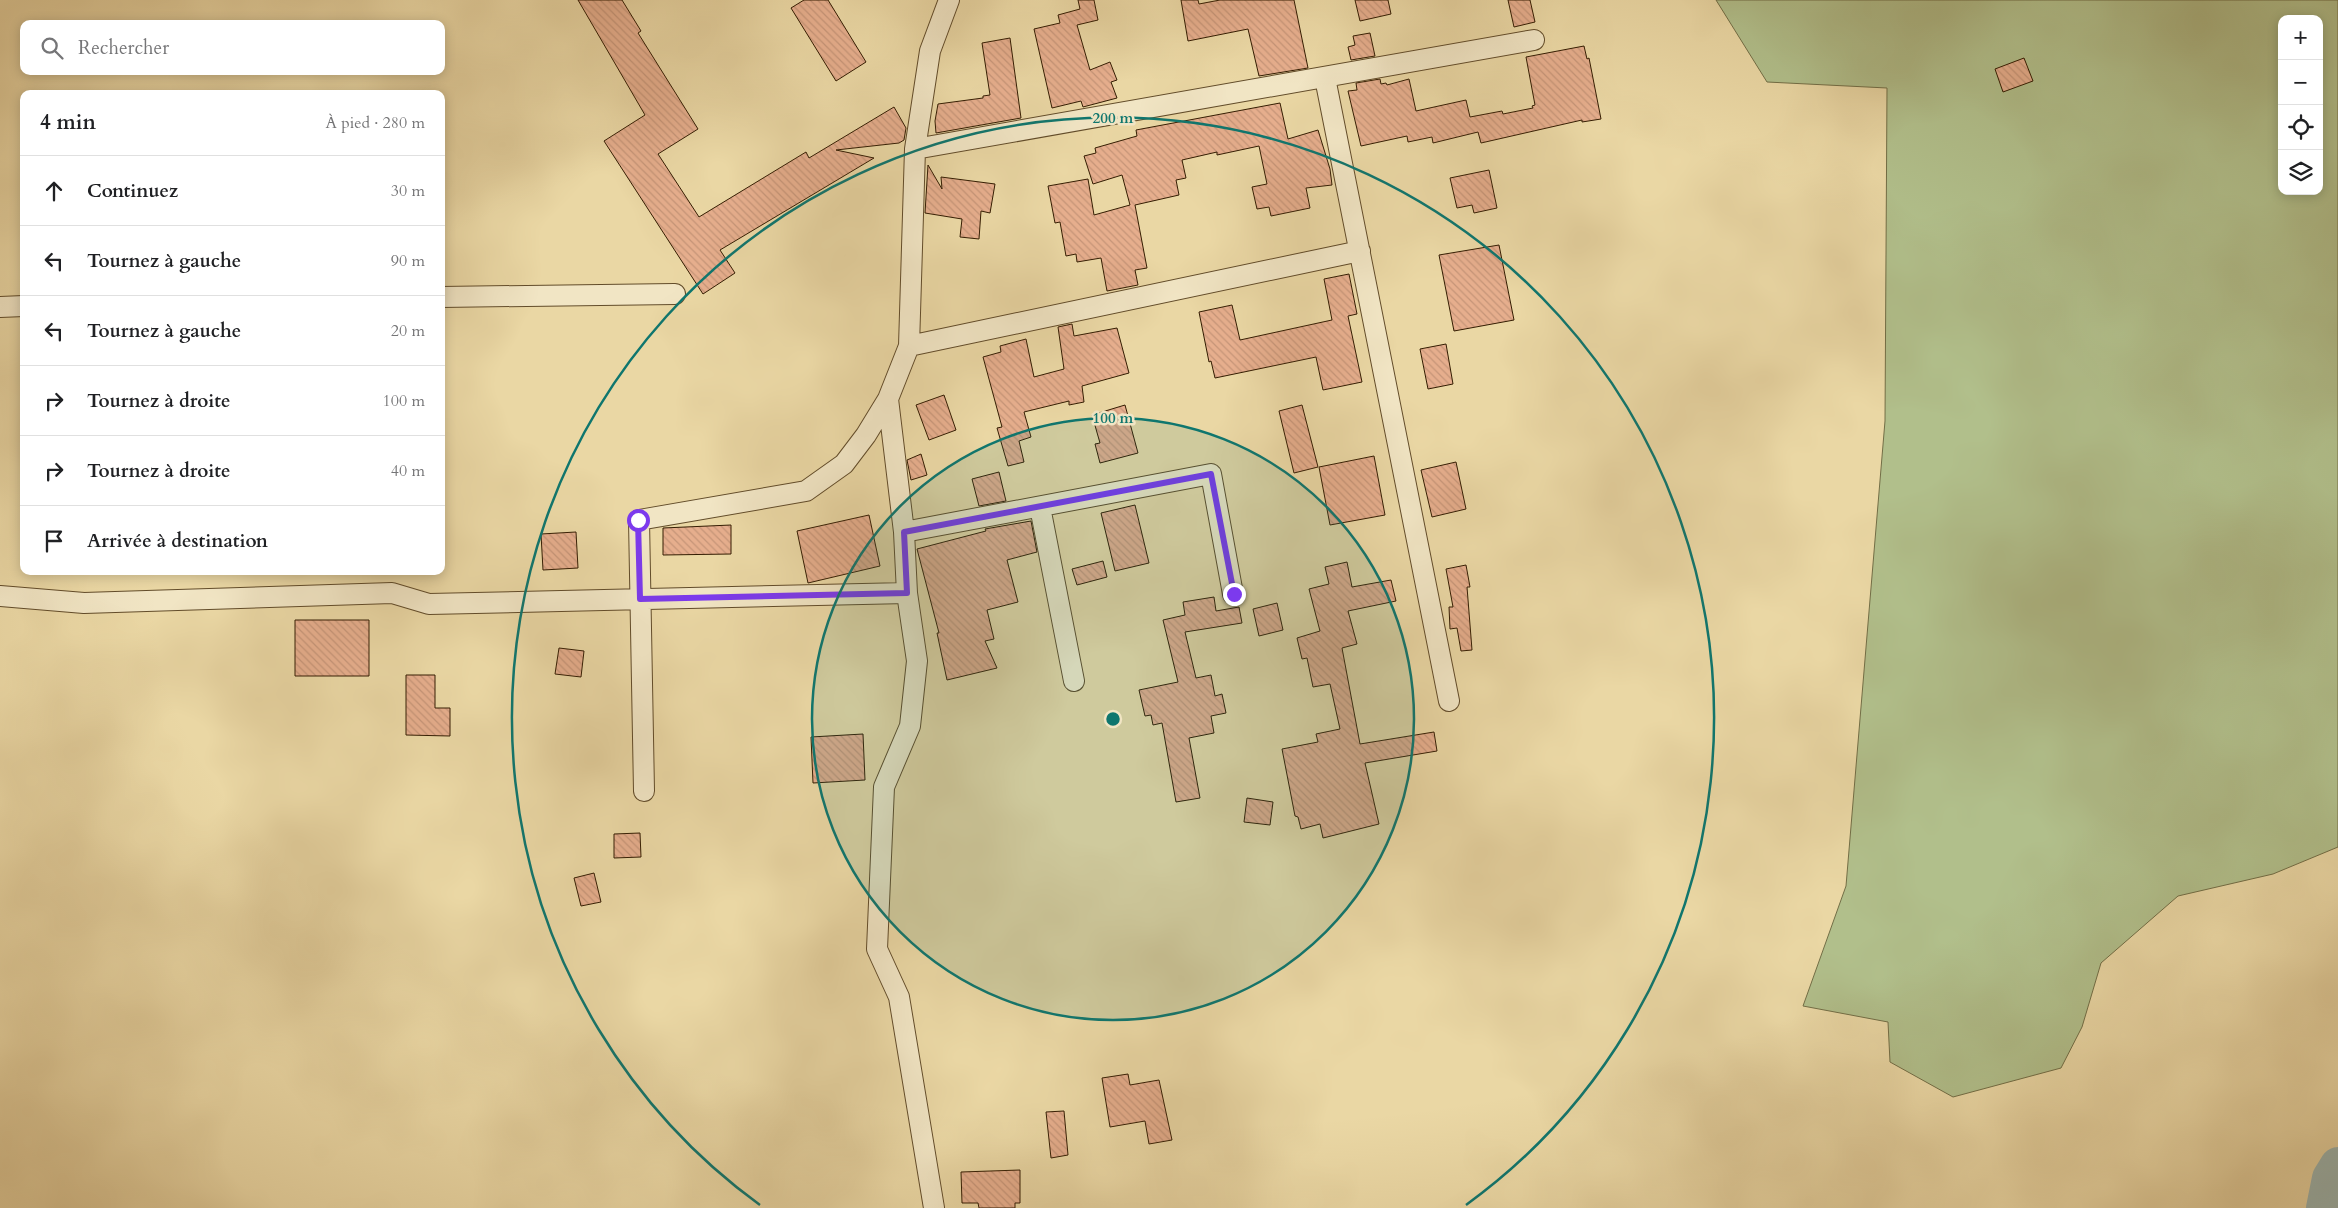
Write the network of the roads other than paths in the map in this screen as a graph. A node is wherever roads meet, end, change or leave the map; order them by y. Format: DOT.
graph roads {
  1 [pos="948,0"];
  2 [pos="1534,40"];
  3 [pos="1325,78"];
  4 [pos="915,149"];
  5 [pos="1360,251"];
  6 [pos="675,294"];
  7 [pos="445,297"];
  8 [pos="20,306"];
  9 [pos="0,307"];
  10 [pos="909,346"];
  11 [pos="888,399"];
  12 [pos="1040,507"];
  13 [pos="904,532"];
  14 [pos="907,593"];
  15 [pos="1234,594"];
  16 [pos="0,596"];
  17 [pos="640,599"];
  18 [pos="1074,681"];
  19 [pos="1449,702"];
  20 [pos="644,791"];
  21 [pos="934,1208"];
  1 -- 4 [label="street"];
  2 -- 3 [label="street"];
  3 -- 4 [label="street"];
  3 -- 5 [label="street"];
  4 -- 10 [label="street"];
  5 -- 10 [label="street"];
  5 -- 19 [label="street"];
  6 -- 7 [label="street"];
  8 -- 9 [label="street"];
  10 -- 11 [label="street"];
  11 -- 13 [label="street"];
  11 -- 17 [label="street"];
  12 -- 13 [label="street"];
  12 -- 15 [label="street"];
  12 -- 18 [label="street"];
  13 -- 14 [label="street"];
  14 -- 17 [label="street"];
  14 -- 21 [label="street"];
  16 -- 17 [label="street"];
  17 -- 20 [label="street"];
}
